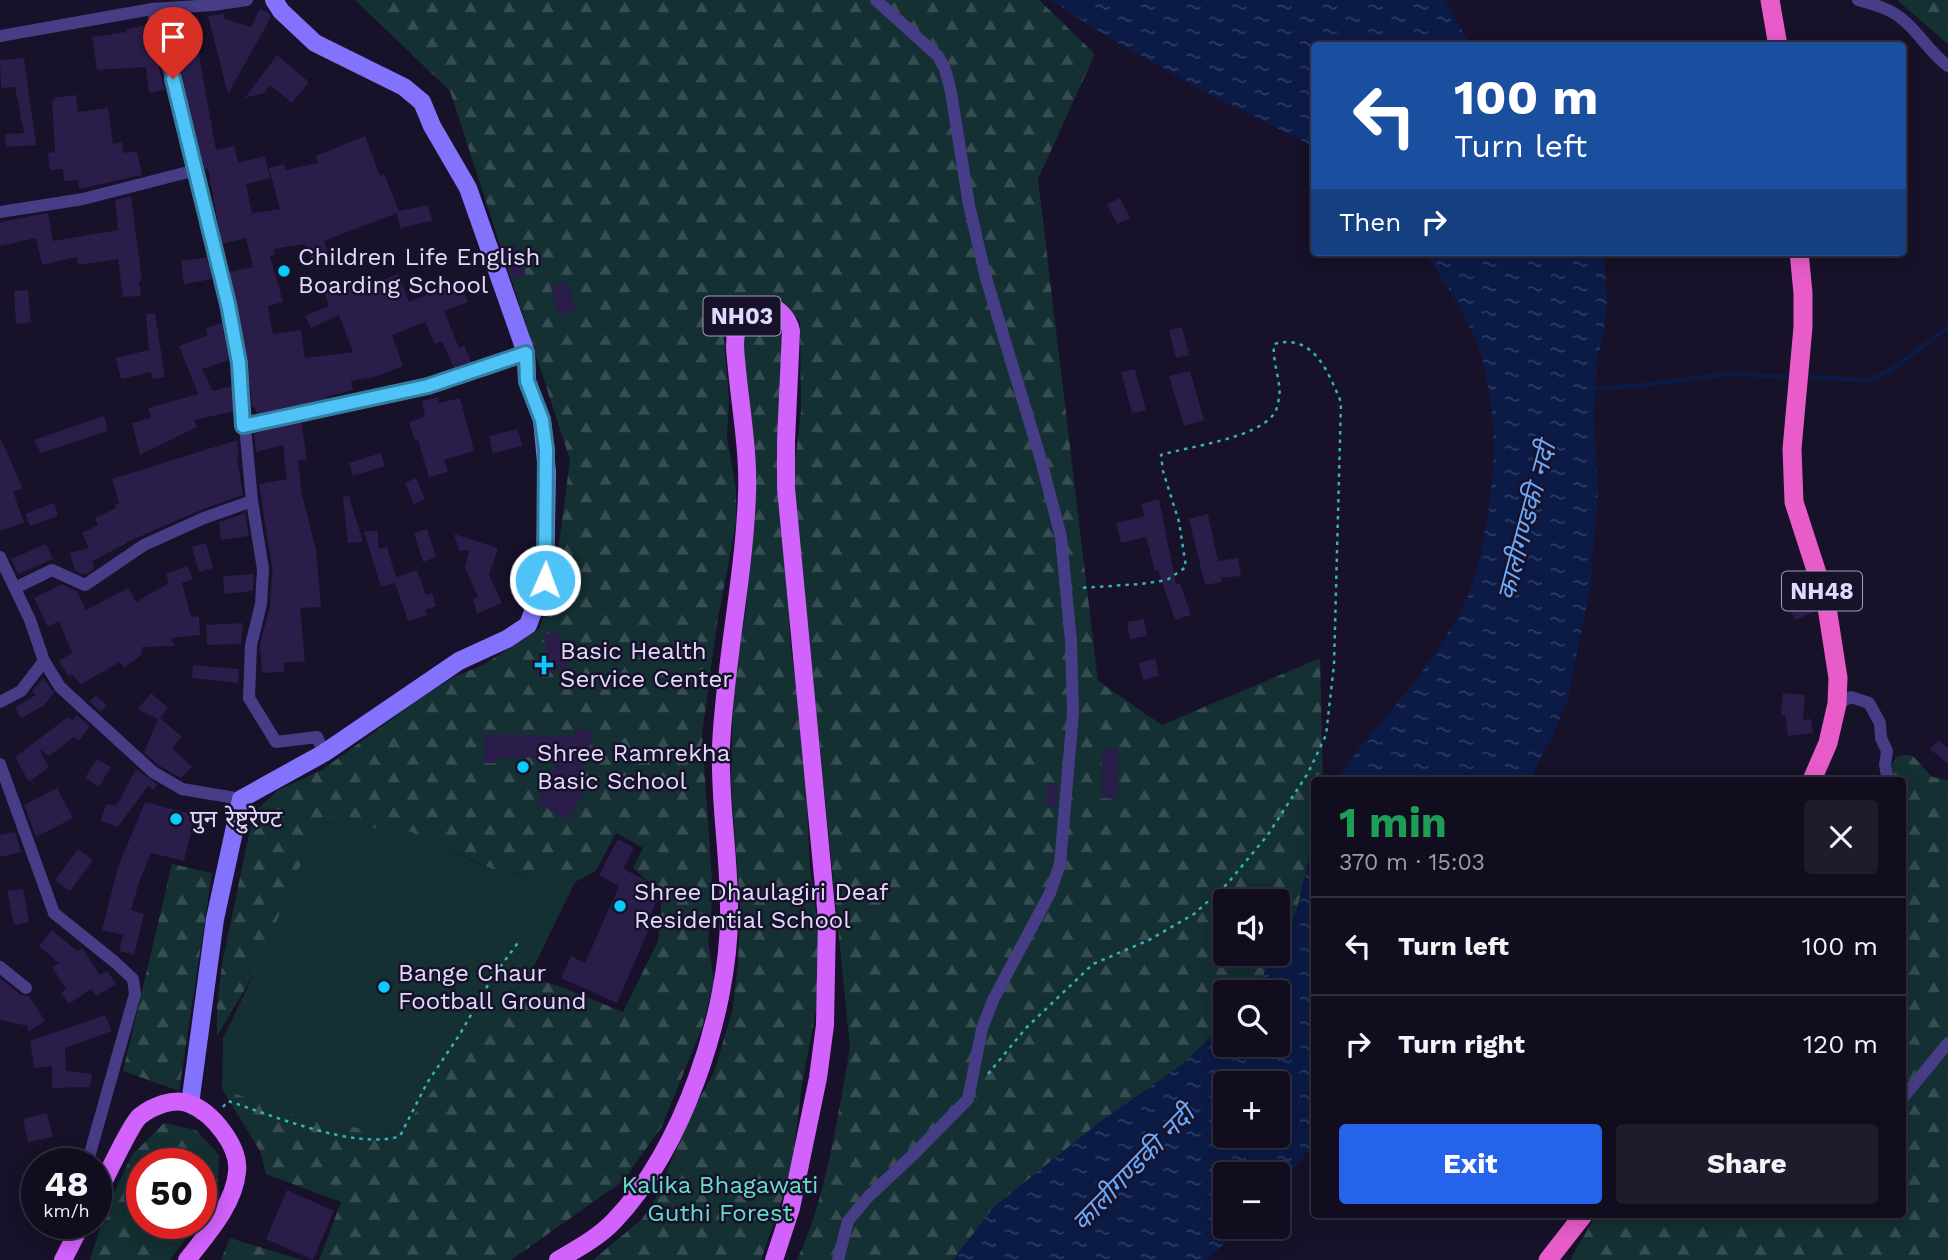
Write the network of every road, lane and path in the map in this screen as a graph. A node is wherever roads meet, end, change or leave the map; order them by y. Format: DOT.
graph roads {
  1 [pos="247,0"];
  2 [pos="274,0"];
  3 [pos="876,0"];
  4 [pos="1770,0"];
  5 [pos="1858,0"];
  6 [pos="152,9"];
  7 [pos="0,36"];
  8 [pos="1777,42"];
  9 [pos="1948,66"];
  10 [pos="196,170"];
  11 [pos="0,212"];
  12 [pos="1799,256"];
  13 [pos="526,353"];
  14 [pos="243,426"];
  15 [pos="252,501"];
  16 [pos="0,556"];
  17 [pos="1065,587"];
  18 [pos="15,588"];
  19 [pos="44,661"];
  20 [pos="0,702"];
  21 [pos="1837,704"];
  22 [pos="324,753"];
  23 [pos="0,764"];
  24 [pos="1813,777"];
  25 [pos="1887,777"];
  26 [pos="241,799"];
  27 [pos="520,940"];
  28 [pos="0,967"];
  29 [pos="26,988"];
  30 [pos="1948,1043"];
  31 [pos="1906,1094"];
  32 [pos="968,1099"];
  33 [pos="190,1104"];
  34 [pos="211,1119"];
  35 [pos="92,1148"];
  36 [pos="112,1165"];
  37 [pos="1581,1218"];
  38 [pos="67,1239"];
  39 [pos="73,1239"];
  40 [pos="62,1260"];
  41 [pos="187,1260"];
  42 [pos="558,1260"];
  43 [pos="774,1260"];
  44 [pos="838,1260"];
  45 [pos="1548,1260"];
  1 -- 6 [label="street"];
  2 -- 13 [label="main road"];
  3 -- 17 [label="street"];
  4 -- 8 [label="highway"];
  5 -- 9 [label="street"];
  6 -- 7 [label="street"];
  6 -- 10 [label="street"];
  10 -- 11 [label="street"];
  10 -- 14 [label="street"];
  12 -- 21 [label="highway, NH48"];
  13 -- 14 [label="street"];
  13 -- 22 [label="main road"];
  14 -- 15 [label="street"];
  15 -- 18 [label="street"];
  15 -- 22 [label="street"];
  16 -- 18 [label="street"];
  17 -- 32 [label="street"];
  17 -- 32 [label="path"];
  18 -- 19 [label="street"];
  19 -- 20 [label="street"];
  19 -- 26 [label="street"];
  21 -- 24 [label="highway, NH48"];
  21 -- 25 [label="street"];
  22 -- 26 [label="main road"];
  23 -- 35 [label="street"];
  26 -- 33 [label="main road"];
  27 -- 34 [label="path"];
  28 -- 29 [label="street"];
  30 -- 31 [label="street"];
  32 -- 44 [label="street"];
  33 -- 34 [label="main road"];
  33 -- 36 [label="main road"];
  34 -- 41 [label="main road"];
  37 -- 45 [label="highway"];
  38 -- 40 [label="street"];
  39 -- 40 [label="main road"];
  42 -- 43 [label="main road, NH03"];
}
